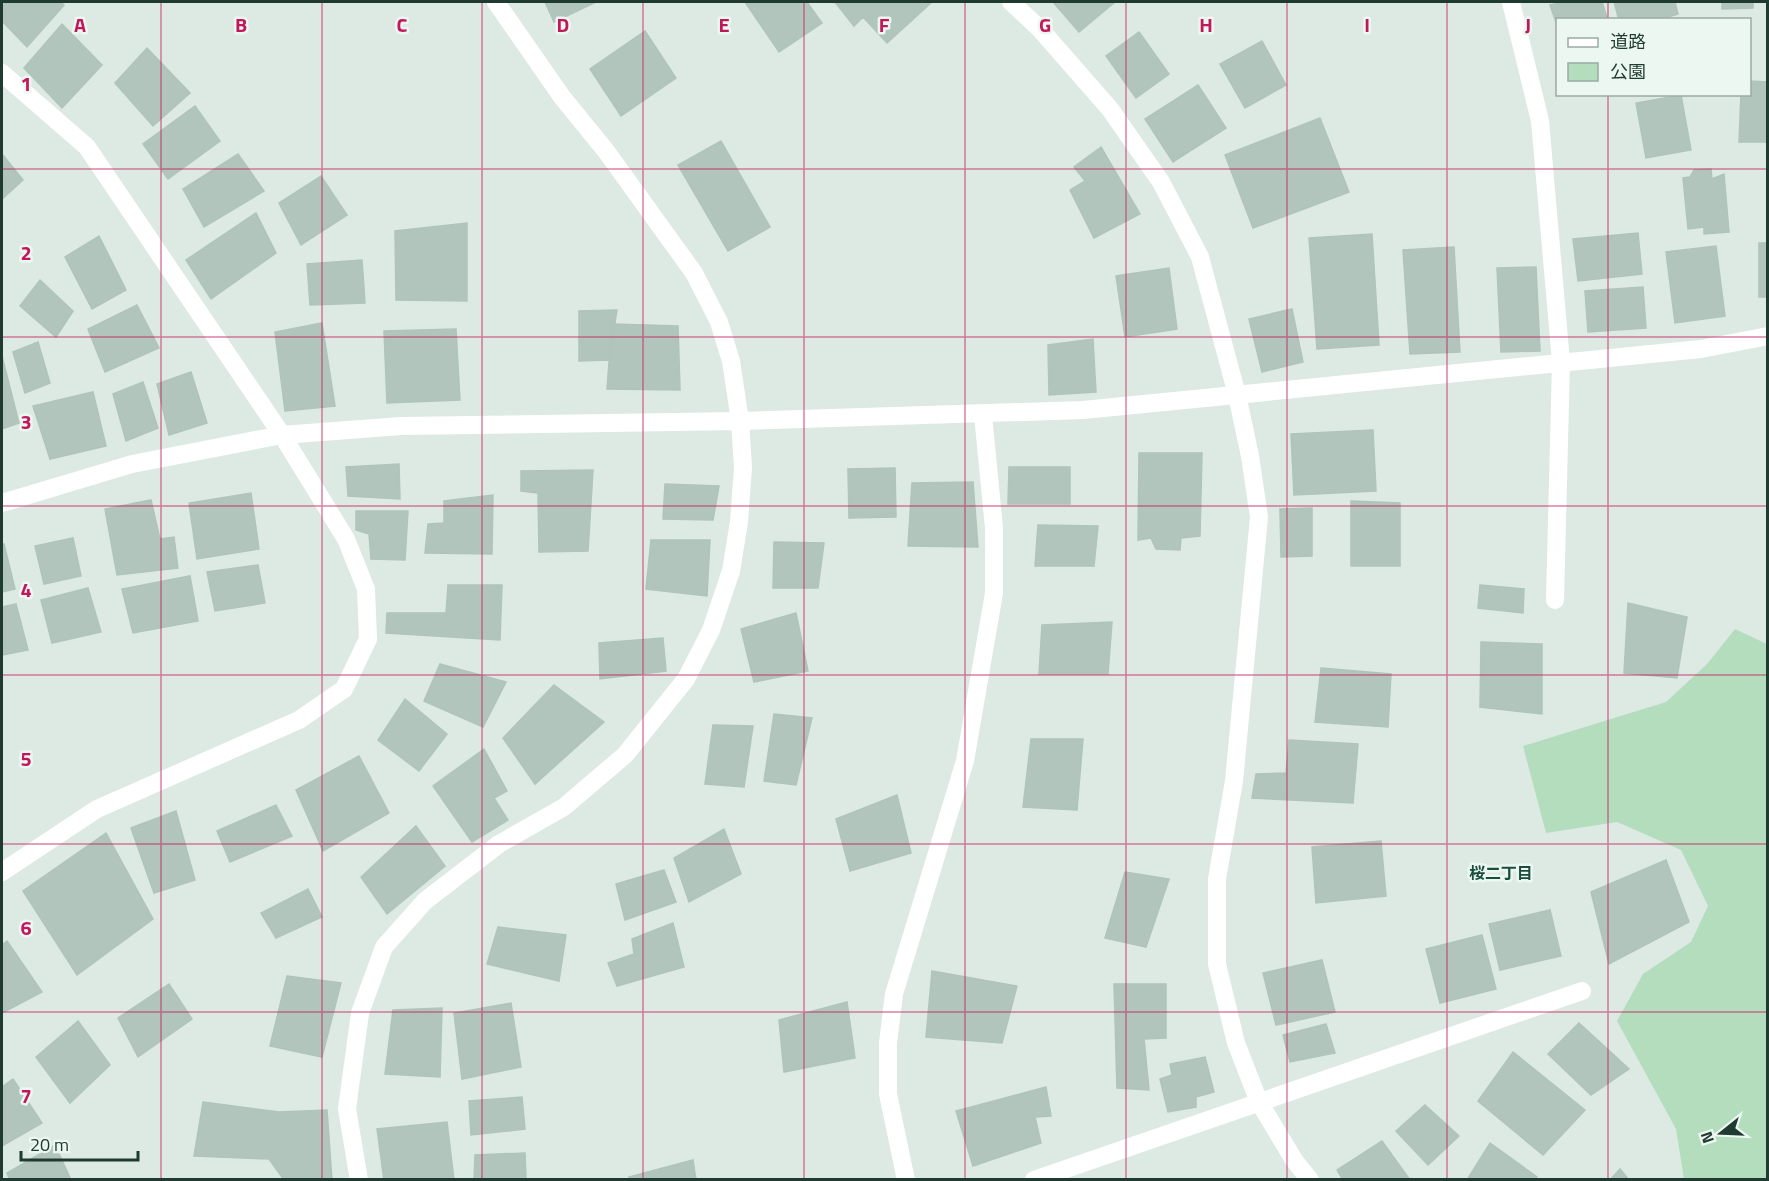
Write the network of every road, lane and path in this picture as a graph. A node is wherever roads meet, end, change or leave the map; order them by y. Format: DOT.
graph roads {
  1 [pos="495,2"];
  2 [pos="1011,2"];
  3 [pos="1511,2"];
  4 [pos="2,73"];
  5 [pos="1767,336"];
  6 [pos="1561,362"];
  7 [pos="1237,395"];
  8 [pos="983,415"];
  9 [pos="740,421"];
  10 [pos="282,435"];
  11 [pos="2,503"];
  12 [pos="1555,600"];
  13 [pos="2,872"];
  14 [pos="1582,991"];
  15 [pos="1258,1102"];
  16 [pos="359,1179"];
  17 [pos="906,1179"];
  18 [pos="1034,1179"];
  19 [pos="1310,1179"];
  1 -- 9 [label="street"];
  2 -- 7 [label="street"];
  3 -- 6 [label="street"];
  4 -- 10 [label="street"];
  5 -- 6 [label="street"];
  6 -- 7 [label="street"];
  6 -- 12 [label="street"];
  7 -- 8 [label="street"];
  7 -- 15 [label="street"];
  8 -- 9 [label="street"];
  8 -- 17 [label="street"];
  9 -- 10 [label="street"];
  9 -- 16 [label="street"];
  10 -- 11 [label="street"];
  10 -- 13 [label="street"];
  14 -- 15 [label="street"];
  15 -- 18 [label="street"];
  15 -- 19 [label="street"];
}
